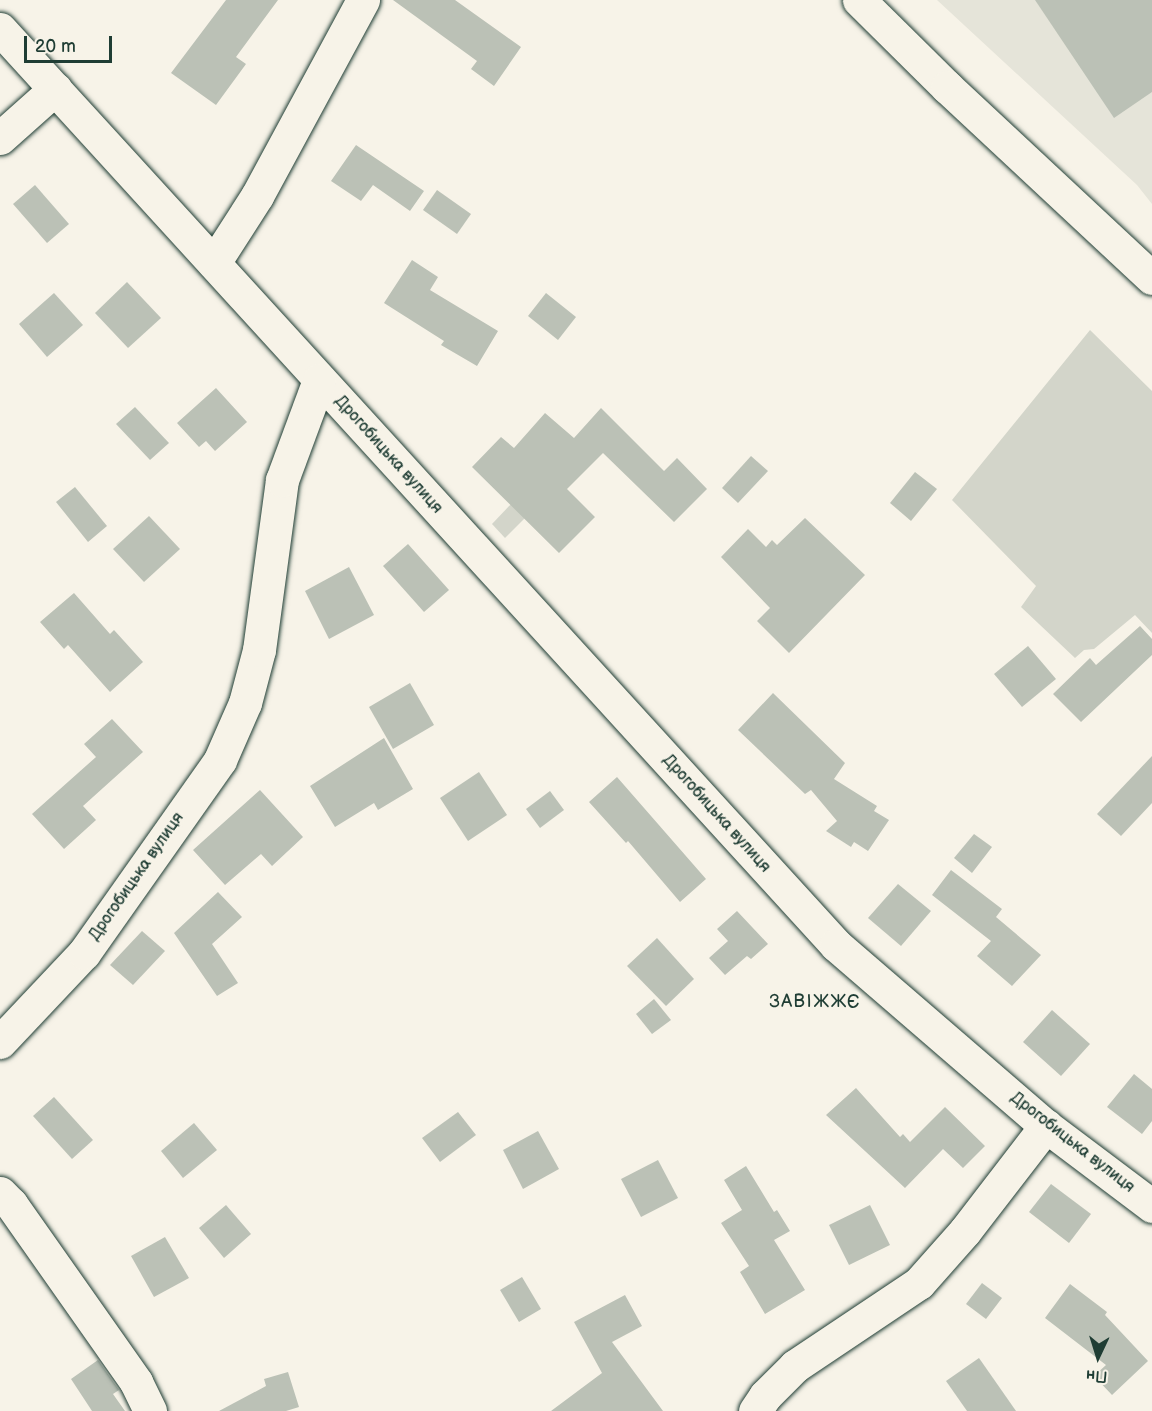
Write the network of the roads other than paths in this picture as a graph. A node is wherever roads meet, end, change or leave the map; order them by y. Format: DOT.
graph roads {
  1 [pos="363,0"];
  2 [pos="859,0"];
  3 [pos="0,29"];
  4 [pos="55,89"];
  5 [pos="0,138"];
  6 [pos="214,263"];
  7 [pos="1151,274"];
  8 [pos="320,380"];
  9 [pos="0,1042"];
  10 [pos="1046,1126"];
  11 [pos="0,1193"];
  12 [pos="1152,1206"];
  13 [pos="150,1411"];
  14 [pos="755,1411"];
  1 -- 6 [label="street"];
  2 -- 7 [label="street"];
  3 -- 4 [label="street, Дрогобицька вулиця"];
  4 -- 5 [label="street"];
  4 -- 6 [label="street, Дрогобицька вулиця"];
  6 -- 8 [label="street, Дрогобицька вулиця"];
  8 -- 9 [label="street, Дрогобицька вулиця"];
  8 -- 10 [label="street, Дрогобицька вулиця"];
  10 -- 12 [label="street, Дрогобицька вулиця"];
  10 -- 14 [label="street"];
  11 -- 13 [label="street"];
}
